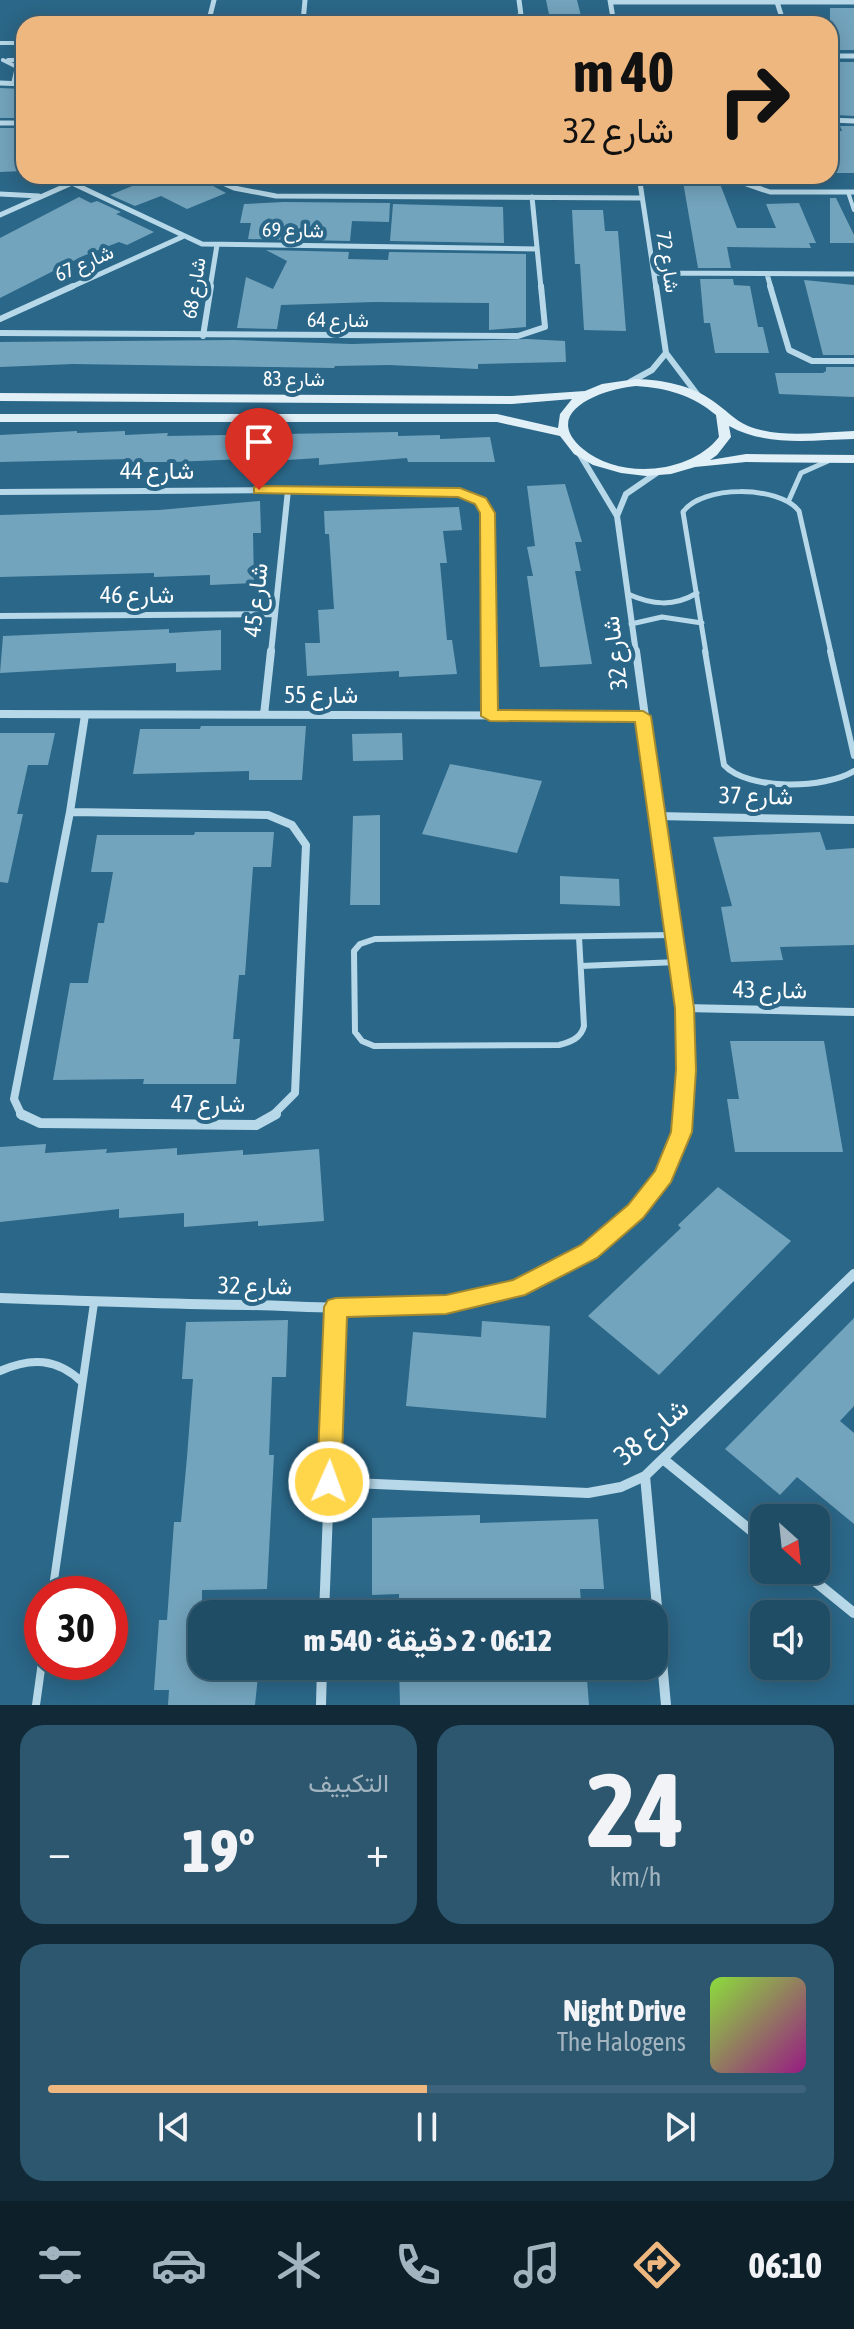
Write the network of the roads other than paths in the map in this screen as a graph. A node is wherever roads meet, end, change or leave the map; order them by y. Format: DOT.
graph roads {
  1 [pos="610,1"];
  2 [pos="699,1"];
  3 [pos="777,2"];
  4 [pos="854,2"];
  5 [pos="16,71"];
  6 [pos="0,83"];
  7 [pos="13,84"];
  8 [pos="70,184"];
  9 [pos="74,184"];
  10 [pos="225,184"];
  11 [pos="640,184"];
  12 [pos="746,184"];
  13 [pos="851,192"];
  14 [pos="0,194"];
  15 [pos="42,196"];
  16 [pos="532,197"];
  17 [pos="642,198"];
  18 [pos="854,210"];
  19 [pos="0,215"];
  20 [pos="182,237"];
  21 [pos="217,245"];
  22 [pos="537,249"];
  23 [pos="654,273"];
  24 [pos="767,274"];
  25 [pos="854,274"];
  26 [pos="0,319"];
  27 [pos="0,333"];
  28 [pos="203,336"];
  29 [pos="666,353"];
  30 [pos="854,361"];
  31 [pos="628,383"];
  32 [pos="587,394"];
  33 [pos="0,397"];
  34 [pos="700,398"];
  35 [pos="721,417"];
  36 [pos="0,418"];
  37 [pos="564,433"];
  38 [pos="854,435"];
  39 [pos="576,449"];
  40 [pos="847,459"];
  41 [pos="686,467"];
  42 [pos="658,472"];
  43 [pos="288,490"];
  44 [pos="0,492"];
  45 [pos="789,500"];
  46 [pos="617,516"];
  47 [pos="697,593"];
  48 [pos="628,594"];
  49 [pos="274,614"];
  50 [pos="0,616"];
  51 [pos="702,623"];
  52 [pos="631,624"];
  53 [pos="0,714"];
  54 [pos="85,715"];
  55 [pos="264,715"];
  56 [pos="490,716"];
  57 [pos="643,716"];
  58 [pos="854,756"];
  59 [pos="854,771"];
  60 [pos="70,812"];
  61 [pos="657,816"];
  62 [pos="854,820"];
  63 [pos="674,935"];
  64 [pos="579,937"];
  65 [pos="678,962"];
  66 [pos="581,966"];
  67 [pos="685,1008"];
  68 [pos="854,1012"];
  69 [pos="854,1274"];
  70 [pos="0,1300"];
  71 [pos="94,1303"];
  72 [pos="336,1307"];
  73 [pos="0,1371"];
  74 [pos="82,1382"];
  75 [pos="663,1459"];
  76 [pos="645,1476"];
  77 [pos="329,1482"];
  78 [pos="750,1530"];
  79 [pos="55,1576"];
  80 [pos="818,1584"];
  81 [pos="325,1600"];
  82 [pos="854,1613"];
  83 [pos="39,1680"];
  84 [pos="322,1680"];
  85 [pos="36,1705"];
  86 [pos="321,1705"];
  87 [pos="666,1705"];
  1 -- 2 [label="street"];
  2 -- 3 [label="street"];
  3 -- 4 [label="street"];
  5 -- 7 [label="lane"];
  6 -- 7 [label="street"];
  8 -- 15 [label="street"];
  9 -- 20 [label="street, شارع 69"];
  10 -- 16 [label="street"];
  11 -- 17 [label="street, شارع 72"];
  12 -- 13 [label="street"];
  13 -- 18 [label="lane"];
  14 -- 15 [label="street"];
  15 -- 19 [label="street"];
  16 -- 17 [label="street"];
  16 -- 22 [label="street, شارع 64"];
  17 -- 23 [label="street, شارع 72"];
  20 -- 21 [label="street, شارع 69"];
  20 -- 26 [label="street, شارع 67"];
  21 -- 22 [label="street, شارع 69"];
  21 -- 28 [label="street, شارع 68"];
  22 -- 28 [label="street, شارع 64"];
  23 -- 24 [label="street"];
  23 -- 29 [label="street, شارع 72"];
  24 -- 25 [label="street"];
  24 -- 30 [label="street"];
  27 -- 28 [label="street, شارع 64"];
  29 -- 31 [label="street"];
  29 -- 34 [label="street, شارع 72"];
  31 -- 32 [label="street, شارع 83"];
  31 -- 34 [label="street, شارع 83"];
  32 -- 33 [label="street, شارع 83"];
  32 -- 37 [label="street"];
  34 -- 35 [label="street"];
  35 -- 38 [label="street"];
  35 -- 41 [label="street"];
  36 -- 37 [label="street, شارع 83"];
  37 -- 39 [label="street"];
  39 -- 42 [label="street"];
  39 -- 46 [label="street, شارع 32"];
  40 -- 41 [label="street"];
  40 -- 45 [label="lane"];
  41 -- 42 [label="street"];
  42 -- 46 [label="street"];
  43 -- 44 [label="street, شارع 44"];
  43 -- 49 [label="street, شارع 45"];
  43 -- 56 [label="street, شارع 44"];
  45 -- 47 [label="lane"];
  45 -- 58 [label="lane"];
  46 -- 48 [label="street, شارع 32"];
  47 -- 48 [label="lane"];
  47 -- 51 [label="lane"];
  48 -- 52 [label="street, شارع 32"];
  49 -- 50 [label="street, شارع 46"];
  49 -- 55 [label="street, شارع 45"];
  51 -- 52 [label="lane"];
  51 -- 59 [label="lane"];
  52 -- 57 [label="street, شارع 32"];
  53 -- 54 [label="street, شارع 55"];
  54 -- 55 [label="street, شارع 55"];
  54 -- 60 [label="street, شارع 47"];
  55 -- 56 [label="street, شارع 55"];
  56 -- 57 [label="street, شارع 55"];
  57 -- 61 [label="street, شارع 32"];
  60 -- 60 [label="street, شارع 47"];
  61 -- 62 [label="street, شارع 37"];
  61 -- 63 [label="street, شارع 32"];
  63 -- 64 [label="lane"];
  63 -- 65 [label="street, شارع 32"];
  64 -- 66 [label="lane"];
  64 -- 66 [label="lane"];
  65 -- 66 [label="lane"];
  65 -- 67 [label="street, شارع 32"];
  67 -- 68 [label="street, شارع 43"];
  67 -- 72 [label="street, شارع 32"];
  69 -- 75 [label="street, شارع 38"];
  70 -- 71 [label="street, شارع 32"];
  71 -- 72 [label="street, شارع 32"];
  71 -- 74 [label="lane"];
  72 -- 77 [label="street"];
  73 -- 74 [label="lane"];
  74 -- 79 [label="lane"];
  75 -- 76 [label="street, شارع 38"];
  75 -- 78 [label="street"];
  76 -- 77 [label="street, شارع 38"];
  76 -- 87 [label="street"];
  77 -- 81 [label="street"];
  80 -- 82 [label="street"];
  83 -- 85 [label="lane"];
  84 -- 86 [label="street"];
}
